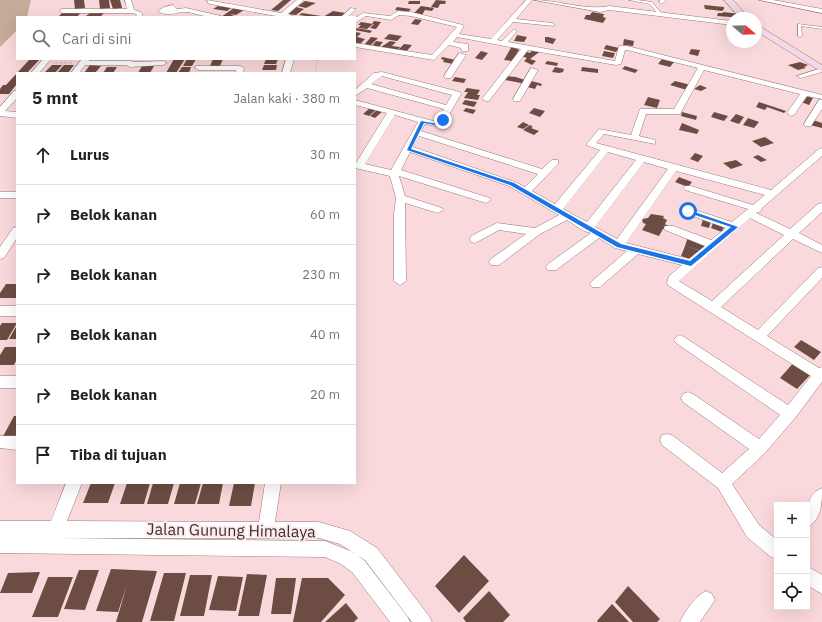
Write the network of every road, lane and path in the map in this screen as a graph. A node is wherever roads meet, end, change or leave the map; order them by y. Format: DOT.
graph roads {
  1 [pos="128,0"];
  2 [pos="210,0"];
  3 [pos="301,0"];
  4 [pos="529,0"];
  5 [pos="537,0"];
  6 [pos="581,0"];
  7 [pos="631,0"];
  8 [pos="728,0"];
  9 [pos="762,0"];
  10 [pos="817,0"];
  11 [pos="353,8"];
  12 [pos="609,8"];
  13 [pos="131,10"];
  14 [pos="814,10"];
  15 [pos="62,11"];
  16 [pos="822,11"];
  17 [pos="739,12"];
  18 [pos="659,13"];
  19 [pos="164,15"];
  20 [pos="199,15"];
  21 [pos="283,15"];
  22 [pos="140,16"];
  23 [pos="218,16"];
  24 [pos="288,16"];
  25 [pos="345,16"];
  26 [pos="356,20"];
  27 [pos="512,20"];
  28 [pos="726,22"];
  29 [pos="552,25"];
  30 [pos="822,28"];
  31 [pos="514,31"];
  32 [pos="762,31"];
  33 [pos="455,34"];
  34 [pos="800,36"];
  35 [pos="493,41"];
  36 [pos="448,43"];
  37 [pos="504,43"];
  38 [pos="356,45"];
  39 [pos="526,47"];
  40 [pos="453,56"];
  41 [pos="203,60"];
  42 [pos="290,60"];
  43 [pos="318,60"];
  44 [pos="46,61"];
  45 [pos="85,61"];
  46 [pos="165,61"];
  47 [pos="132,62"];
  48 [pos="702,67"];
  49 [pos="822,69"];
  50 [pos="198,70"];
  51 [pos="534,70"];
  52 [pos="36,72"];
  53 [pos="76,72"];
  54 [pos="125,72"];
  55 [pos="158,72"];
  56 [pos="239,72"];
  57 [pos="286,72"];
  58 [pos="315,72"];
  59 [pos="448,76"];
  60 [pos="517,76"];
  61 [pos="801,76"];
  62 [pos="366,85"];
  63 [pos="806,92"];
  64 [pos="356,93"];
  65 [pos="16,94"];
  66 [pos="822,97"];
  67 [pos="486,99"];
  68 [pos="517,99"];
  69 [pos="356,102"];
  70 [pos="822,102"];
  71 [pos="448,108"];
  72 [pos="0,112"];
  73 [pos="392,113"];
  74 [pos="791,113"];
  75 [pos="16,115"];
  76 [pos="422,122"];
  77 [pos="808,124"];
  78 [pos="417,133"];
  79 [pos="634,138"];
  80 [pos="652,142"];
  81 [pos="409,149"];
  82 [pos="606,150"];
  83 [pos="822,151"];
  84 [pos="642,158"];
  85 [pos="555,162"];
  86 [pos="357,166"];
  87 [pos="676,166"];
  88 [pos="395,173"];
  89 [pos="544,173"];
  90 [pos="688,188"];
  91 [pos="526,192"];
  92 [pos="774,194"];
  93 [pos="0,195"];
  94 [pos="16,195"];
  95 [pos="401,198"];
  96 [pos="486,200"];
  97 [pos="822,206"];
  98 [pos="438,210"];
  99 [pos="556,210"];
  100 [pos="688,211"];
  101 [pos="753,211"];
  102 [pos="566,216"];
  103 [pos="735,227"];
  104 [pos="669,228"];
  105 [pos="16,231"];
  106 [pos="592,231"];
  107 [pos="536,232"];
  108 [pos="792,234"];
  109 [pos="475,239"];
  110 [pos="619,245"];
  111 [pos="714,245"];
  112 [pos="822,249"];
  113 [pos="635,250"];
  114 [pos="0,255"];
  115 [pos="496,262"];
  116 [pos="691,264"];
  117 [pos="552,267"];
  118 [pos="822,271"];
  119 [pos="400,281"];
  120 [pos="596,284"];
  121 [pos="712,308"];
  122 [pos="0,311"];
  123 [pos="16,311"];
  124 [pos="758,337"];
  125 [pos="680,340"];
  126 [pos="821,374"];
  127 [pos="0,382"];
  128 [pos="16,382"];
  129 [pos="688,398"];
  130 [pos="790,414"];
  131 [pos="667,440"];
  132 [pos="0,442"];
  133 [pos="16,443"];
  134 [pos="760,448"];
  135 [pos="723,483"];
  136 [pos="74,484"];
  137 [pos="273,484"];
  138 [pos="822,495"];
  139 [pos="810,514"];
  140 [pos="56,529"];
  141 [pos="266,530"];
  142 [pos="1,542"];
  143 [pos="50,545"];
  144 [pos="774,548"];
  145 [pos="371,554"];
  146 [pos="358,566"];
  147 [pos="810,576"];
  148 [pos="822,586"];
  149 [pos="706,600"];
  150 [pos="401,622"];
  151 [pos="423,622"];
  152 [pos="690,622"];
  1 -- 13 [label="street"];
  2 -- 21 [label="street"];
  3 -- 21 [label="street"];
  4 -- 27 [label="street"];
  5 -- 12 [label="street"];
  6 -- 12 [label="street"];
  7 -- 18 [label="lane"];
  8 -- 17 [label="street"];
  9 -- 14 [label="street"];
  10 -- 14 [label="street"];
  11 -- 25 [label="street"];
  12 -- 18 [label="street"];
  13 -- 15 [label="street"];
  13 -- 22 [label="street"];
  14 -- 16 [label="street"];
  18 -- 28 [label="street"];
  19 -- 20 [label="street"];
  20 -- 23 [label="street"];
  21 -- 24 [label="street"];
  26 -- 33 [label="street"];
  27 -- 29 [label="street"];
  27 -- 35 [label="street"];
  30 -- 34 [label="lane"];
  31 -- 37 [label="street"];
  32 -- 49 [label="street"];
  33 -- 35 [label="street"];
  33 -- 36 [label="street"];
  35 -- 37 [label="street"];
  36 -- 40 [label="street"];
  36 -- 40 [label="street"];
  37 -- 39 [label="street"];
  38 -- 40 [label="street"];
  39 -- 48 [label="street"];
  39 -- 60 [label="street"];
  40 -- 59 [label="street"];
  41 -- 50 [label="street"];
  42 -- 57 [label="street"];
  43 -- 58 [label="path"];
  44 -- 45 [label="path"];
  44 -- 52 [label="street"];
  45 -- 47 [label="street"];
  45 -- 53 [label="street"];
  46 -- 47 [label="street"];
  46 -- 55 [label="street"];
  47 -- 54 [label="street"];
  48 -- 63 [label="street"];
  48 -- 79 [label="street"];
  49 -- 61 [label="street"];
  50 -- 56 [label="street"];
  51 -- 60 [label="street"];
  60 -- 67 [label="street"];
  60 -- 68 [label="street"];
  62 -- 64 [label="street"];
  62 -- 71 [label="street"];
  62 -- 71 [label="street"];
  63 -- 66 [label="street"];
  63 -- 74 [label="street"];
  65 -- 72 [label="street"];
  69 -- 73 [label="street"];
  70 -- 77 [label="street"];
  71 -- 76 [label="street"];
  72 -- 75 [label="street"];
  73 -- 76 [label="street"];
  73 -- 86 [label="street"];
  76 -- 78 [label="street"];
  78 -- 81 [label="street"];
  78 -- 89 [label="street"];
  79 -- 80 [label="street"];
  79 -- 82 [label="street"];
  81 -- 88 [label="street"];
  81 -- 91 [label="street"];
  82 -- 84 [label="street"];
  82 -- 99 [label="street"];
  83 -- 92 [label="street"];
  84 -- 87 [label="street"];
  84 -- 106 [label="street"];
  85 -- 89 [label="street"];
  86 -- 88 [label="street"];
  87 -- 92 [label="street"];
  87 -- 110 [label="street"];
  88 -- 95 [label="street"];
  88 -- 96 [label="street"];
  89 -- 91 [label="street"];
  90 -- 101 [label="street"];
  91 -- 99 [label="street"];
  92 -- 101 [label="street"];
  93 -- 94 [label="street"];
  95 -- 98 [label="street"];
  95 -- 119 [label="street"];
  97 -- 108 [label="street"];
  99 -- 102 [label="street"];
  100 -- 103 [label="street"];
  101 -- 103 [label="street"];
  101 -- 108 [label="street"];
  102 -- 106 [label="street"];
  102 -- 107 [label="street"];
  103 -- 111 [label="street"];
  104 -- 111 [label="street"];
  105 -- 114 [label="street"];
  106 -- 110 [label="street"];
  106 -- 117 [label="street"];
  107 -- 109 [label="street"];
  107 -- 115 [label="street"];
  108 -- 112 [label="street"];
  108 -- 121 [label="street"];
  110 -- 113 [label="street"];
  111 -- 116 [label="street"];
  113 -- 116 [label="street"];
  113 -- 120 [label="street"];
  116 -- 121 [label="street"];
  118 -- 124 [label="street"];
  121 -- 124 [label="street"];
  122 -- 123 [label="street"];
  124 -- 126 [label="street"];
  125 -- 130 [label="street"];
  126 -- 130 [label="street"];
  127 -- 128 [label="street"];
  129 -- 134 [label="street"];
  130 -- 134 [label="street"];
  131 -- 135 [label="street"];
  132 -- 133 [label="street"];
  134 -- 135 [label="street"];
  135 -- 144 [label="street"];
  136 -- 140 [label="street"];
  137 -- 141 [label="street"];
  138 -- 139 [label="street"];
  140 -- 141 [label="street, Jalan Gunung Himalaya"];
  140 -- 142 [label="street, Jalan Gunung Himalaya"];
  140 -- 143 [label="street"];
  141 -- 145 [label="street, Jalan Gunung Himalaya"];
  142 -- 143 [label="street, Jalan Gunung Himalaya"];
  143 -- 146 [label="street, Jalan Gunung Himalaya"];
  145 -- 146 [label="street"];
  145 -- 151 [label="street, Jalan Gunung Himalaya"];
  146 -- 150 [label="street, Jalan Gunung Himalaya"];
  147 -- 148 [label="street"];
  149 -- 152 [label="street"];
}
